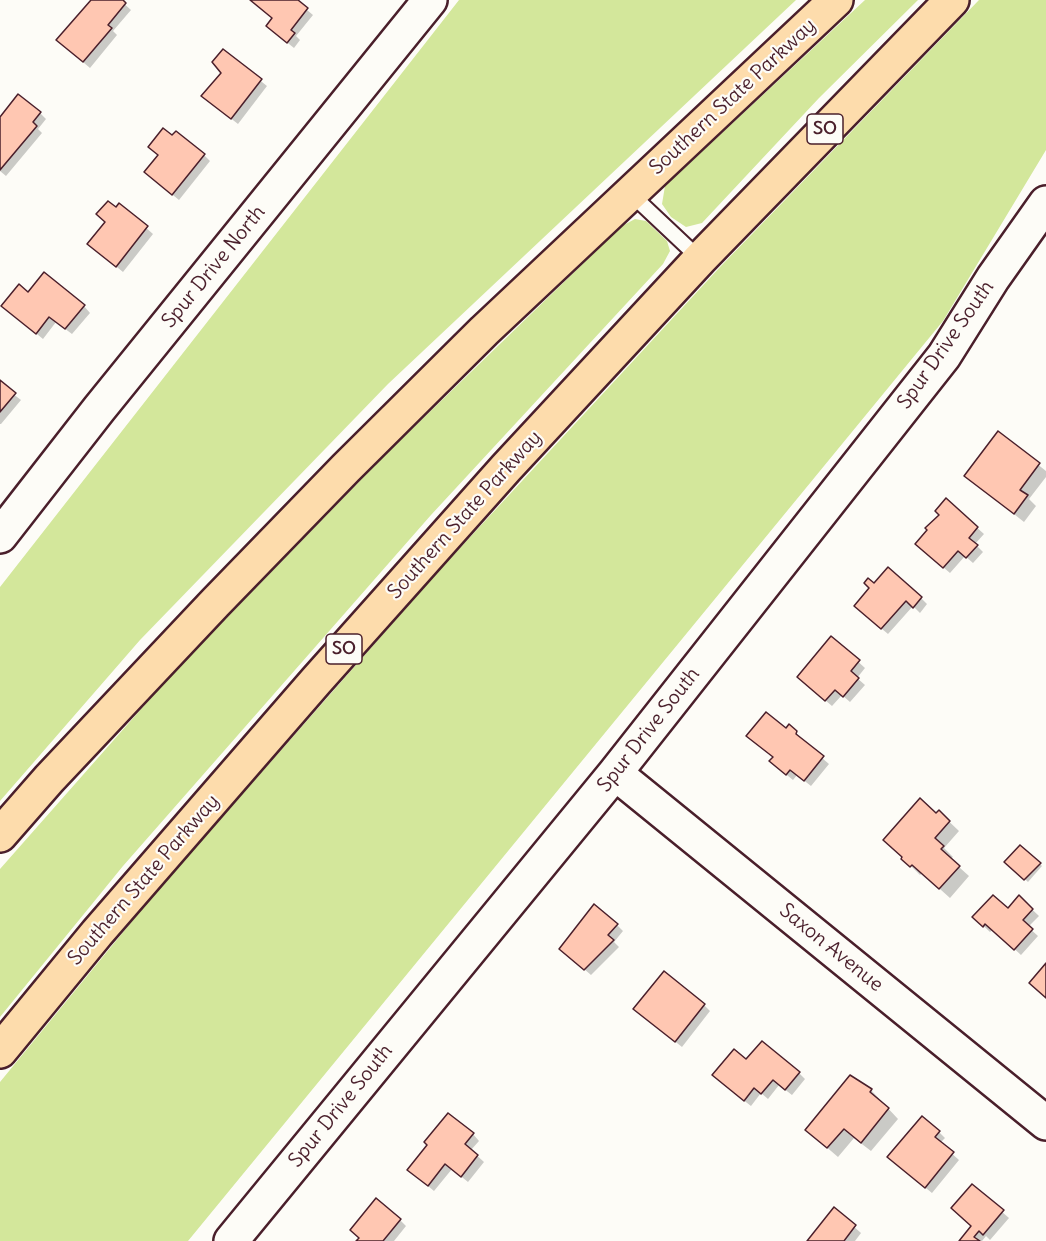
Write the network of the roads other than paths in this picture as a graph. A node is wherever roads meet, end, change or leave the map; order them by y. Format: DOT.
graph roads {
  1 [pos="430,0"];
  2 [pos="836,0"];
  3 [pos="952,0"];
  4 [pos="631,194"];
  5 [pos="1046,203"];
  6 [pos="700,259"];
  7 [pos="0,536"];
  8 [pos="615,773"];
  9 [pos="0,835"];
  10 [pos="0,1051"];
  11 [pos="1046,1123"];
  12 [pos="231,1241"];
  1 -- 7 [label="street, Spur Drive North"];
  2 -- 4 [label="highway, Southern State Parkway"];
  3 -- 6 [label="highway, Southern State Parkway / SO"];
  4 -- 6 [label="lane"];
  4 -- 9 [label="highway, Southern State Parkway"];
  5 -- 8 [label="street, Spur Drive South"];
  6 -- 10 [label="highway, Southern State Parkway / SO"];
  8 -- 11 [label="street, Saxon Avenue"];
  8 -- 12 [label="street, Spur Drive South"];
}
